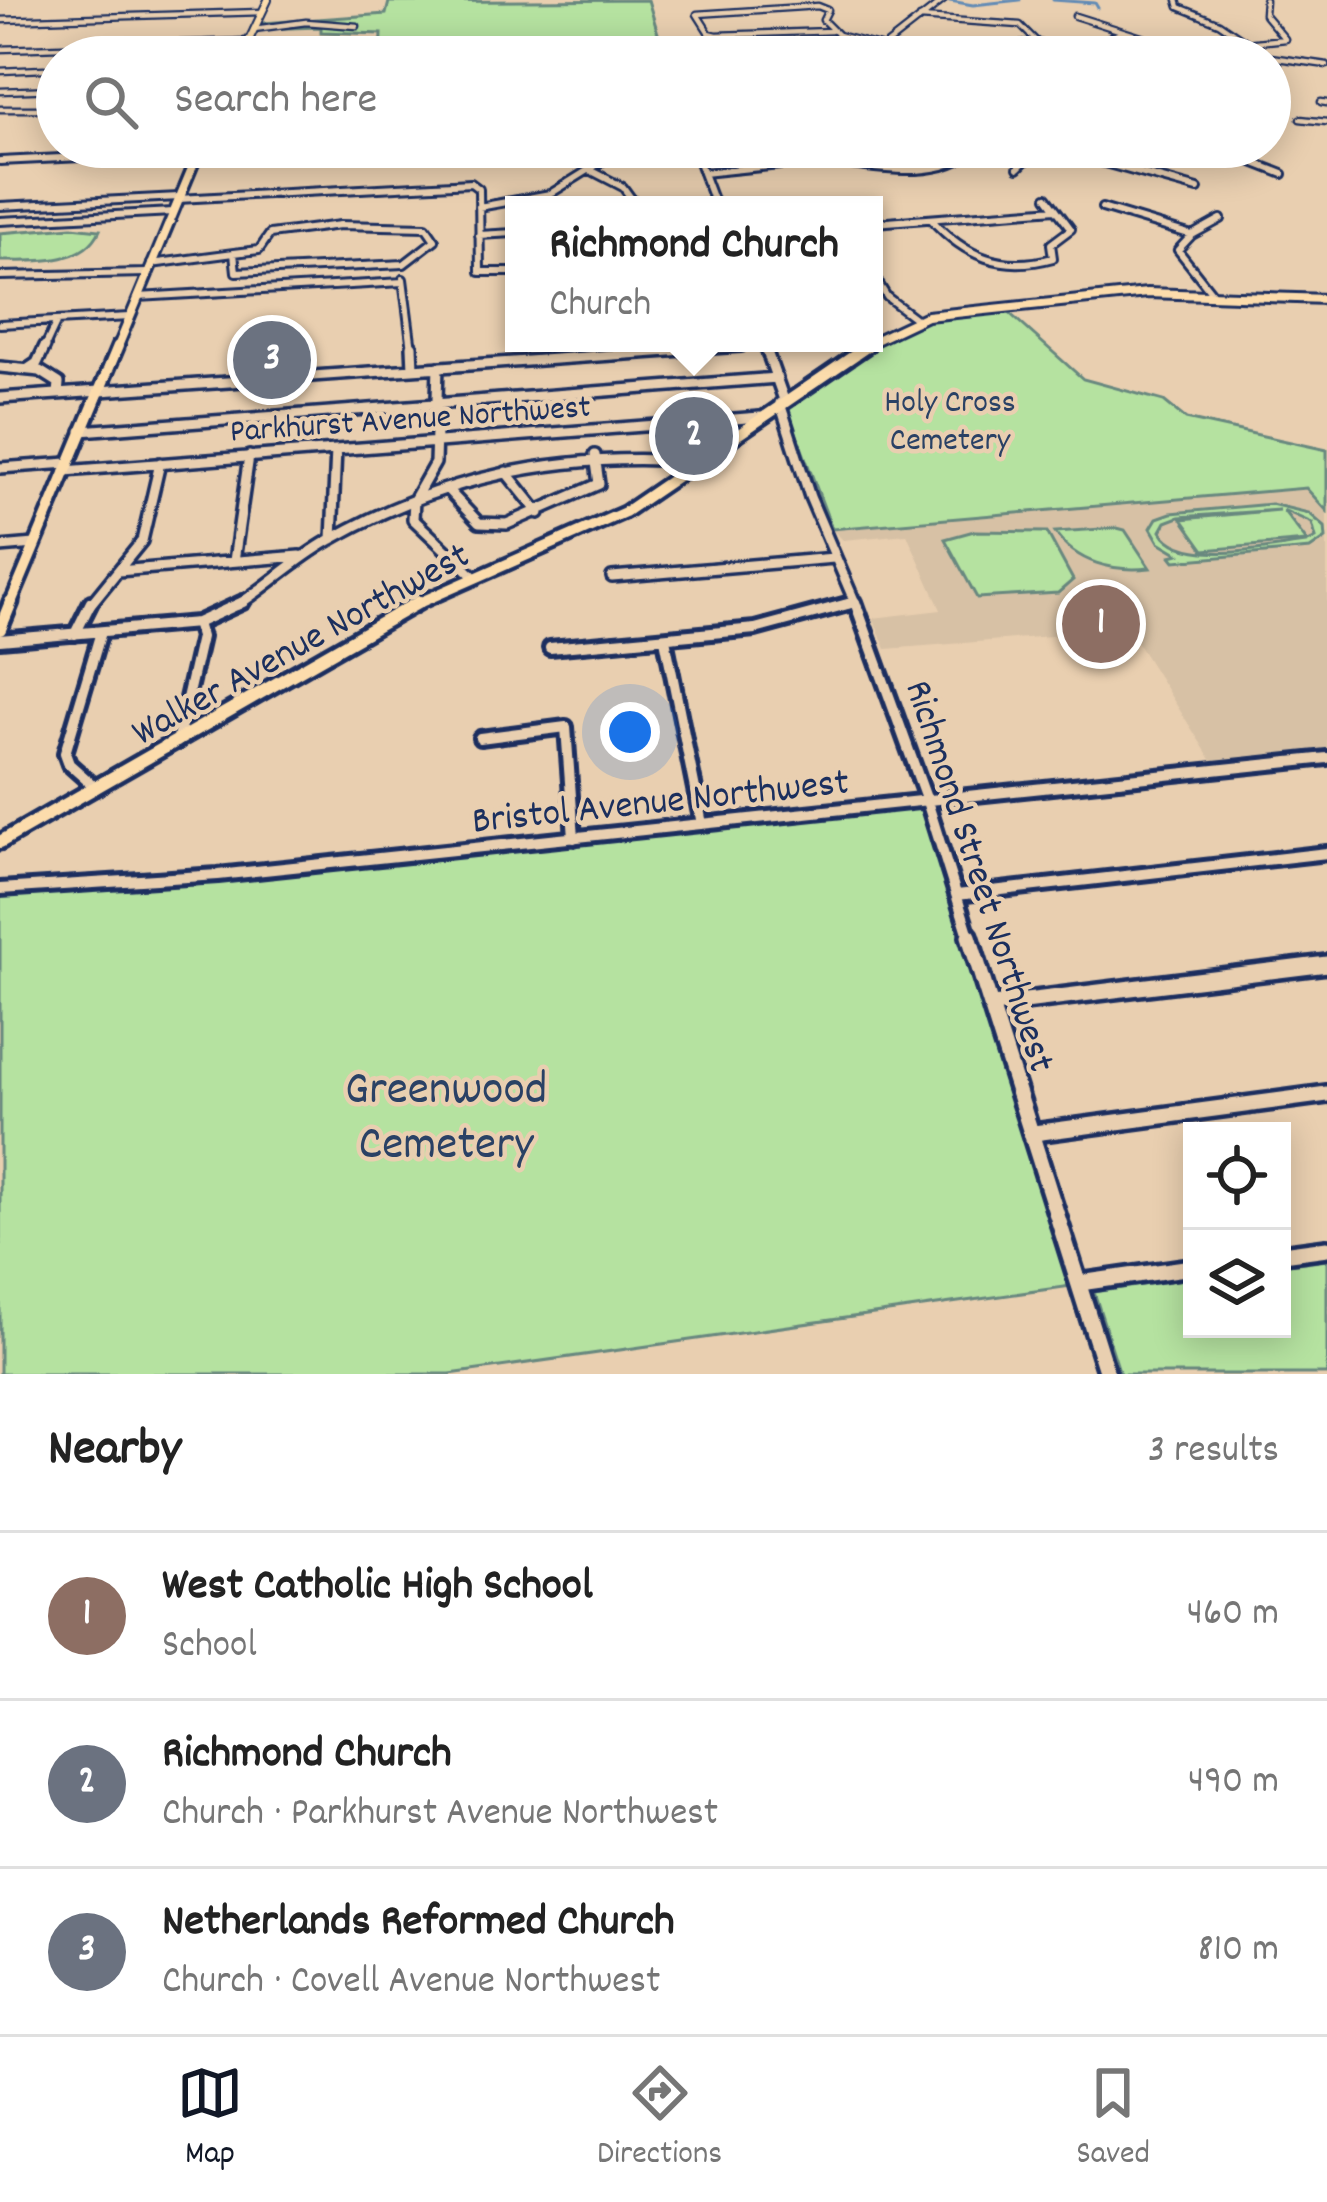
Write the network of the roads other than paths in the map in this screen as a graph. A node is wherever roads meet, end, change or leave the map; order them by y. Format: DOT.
graph roads {
  1 [pos="268,0"];
  2 [pos="944,0"];
  3 [pos="1177,0"];
  4 [pos="1265,0"];
  5 [pos="262,12"];
  6 [pos="1076,16"];
  7 [pos="920,18"];
  8 [pos="0,20"];
  9 [pos="357,26"];
  10 [pos="254,29"];
  11 [pos="831,31"];
  12 [pos="1124,32"];
  13 [pos="251,36"];
  14 [pos="842,36"];
  15 [pos="897,36"];
  16 [pos="1030,36"];
  17 [pos="1113,36"];
  18 [pos="1133,36"];
  19 [pos="1237,36"];
  20 [pos="1282,36"];
  21 [pos="36,48"];
  22 [pos="0,49"];
  23 [pos="1291,60"];
  24 [pos="1327,65"];
  25 [pos="36,69"];
  26 [pos="0,71"];
  27 [pos="36,90"];
  28 [pos="0,91"];
  29 [pos="0,109"];
  30 [pos="36,109"];
  31 [pos="1300,118"];
  32 [pos="1327,122"];
  33 [pos="36,159"];
  34 [pos="0,161"];
  35 [pos="192,168"];
  36 [pos="593,168"];
  37 [pos="702,168"];
  38 [pos="766,168"];
  39 [pos="1089,168"];
  40 [pos="1112,168"];
  41 [pos="1268,168"];
  42 [pos="758,169"];
  43 [pos="590,170"];
  44 [pos="1083,170"];
  45 [pos="703,171"];
  46 [pos="1283,174"];
  47 [pos="1198,189"];
  48 [pos="543,196"];
  49 [pos="630,196"];
  50 [pos="712,196"];
  51 [pos="1047,197"];
  52 [pos="178,198"];
  53 [pos="505,203"];
  54 [pos="0,206"];
  55 [pos="479,207"];
  56 [pos="1056,208"];
  57 [pos="1102,208"];
  58 [pos="173,212"];
  59 [pos="931,219"];
  60 [pos="1221,219"];
  61 [pos="0,220"];
  62 [pos="883,222"];
  63 [pos="505,234"];
  64 [pos="479,235"];
  65 [pos="1192,235"];
  66 [pos="234,252"];
  67 [pos="404,264"];
  68 [pos="149,269"];
  69 [pos="505,272"];
  70 [pos="0,276"];
  71 [pos="403,282"];
  72 [pos="883,290"];
  73 [pos="1212,293"];
  74 [pos="138,297"];
  75 [pos="1327,299"];
  76 [pos="129,316"];
  77 [pos="916,319"];
  78 [pos="58,321"];
  79 [pos="0,324"];
  80 [pos="883,337"];
  81 [pos="642,352"];
  82 [pos="767,352"];
  83 [pos="857,352"];
  84 [pos="0,367"];
  85 [pos="438,367"];
  86 [pos="28,369"];
  87 [pos="413,369"];
  88 [pos="777,378"];
  89 [pos="97,391"];
  90 [pos="58,394"];
  91 [pos="0,398"];
  92 [pos="782,402"];
  93 [pos="438,404"];
  94 [pos="760,417"];
  95 [pos="81,431"];
  96 [pos="439,441"];
  97 [pos="336,449"];
  98 [pos="595,455"];
  99 [pos="249,456"];
  100 [pos="700,462"];
  101 [pos="160,464"];
  102 [pos="66,467"];
  103 [pos="0,468"];
  104 [pos="506,472"];
  105 [pos="447,489"];
  106 [pos="414,500"];
  107 [pos="539,513"];
  108 [pos="332,538"];
  109 [pos="34,544"];
  110 [pos="0,547"];
  111 [pos="304,556"];
  112 [pos="834,558"];
  113 [pos="234,561"];
  114 [pos="118,571"];
  115 [pos="472,575"];
  116 [pos="612,577"];
  117 [pos="855,602"];
  118 [pos="197,623"];
  119 [pos="0,627"];
  120 [pos="101,632"];
  121 [pos="75,634"];
  122 [pos="665,639"];
  123 [pos="0,640"];
  124 [pos="550,649"];
  125 [pos="480,738"];
  126 [pos="178,742"];
  127 [pos="1327,758"];
  128 [pos="96,788"];
  129 [pos="926,799"];
  130 [pos="702,824"];
  131 [pos="574,838"];
  132 [pos="1,840"];
  133 [pos="1327,853"];
  134 [pos="0,889"];
  135 [pos="957,895"];
  136 [pos="1327,964"];
  137 [pos="993,1005"];
  138 [pos="1327,1094"];
  139 [pos="1034,1133"];
  140 [pos="1327,1248"];
  141 [pos="1291,1253"];
  142 [pos="1183,1268"];
  143 [pos="1080,1283"];
  144 [pos="1107,1374"];
  1 -- 5 [label="main road"];
  2 -- 7 [label="street"];
  3 -- 19 [label="street"];
  4 -- 20 [label="street"];
  5 -- 8 [label="street"];
  5 -- 10 [label="main road"];
  6 -- 12 [label="street"];
  7 -- 15 [label="street"];
  7 -- 16 [label="street"];
  9 -- 10 [label="street"];
  10 -- 13 [label="main road"];
  11 -- 11 [label="street"];
  11 -- 14 [label="street"];
  12 -- 17 [label="street"];
  12 -- 18 [label="street"];
  21 -- 22 [label="street"];
  23 -- 24 [label="street"];
  25 -- 26 [label="street"];
  27 -- 28 [label="street"];
  29 -- 30 [label="street"];
  31 -- 32 [label="street"];
  33 -- 34 [label="street"];
  35 -- 52 [label="main road"];
  36 -- 43 [label="street"];
  37 -- 45 [label="street"];
  38 -- 42 [label="street"];
  39 -- 44 [label="street"];
  40 -- 47 [label="street"];
  41 -- 46 [label="street"];
  42 -- 45 [label="street"];
  43 -- 48 [label="street"];
  43 -- 49 [label="street"];
  45 -- 50 [label="street"];
  51 -- 56 [label="street"];
  52 -- 54 [label="street"];
  52 -- 55 [label="street"];
  52 -- 58 [label="main road"];
  53 -- 55 [label="street"];
  55 -- 64 [label="street"];
  56 -- 59 [label="street"];
  56 -- 59 [label="street"];
  57 -- 65 [label="street"];
  58 -- 61 [label="street"];
  58 -- 68 [label="main road"];
  59 -- 62 [label="street"];
  60 -- 65 [label="street"];
  63 -- 64 [label="street"];
  64 -- 69 [label="street"];
  65 -- 73 [label="street"];
  66 -- 67 [label="street"];
  66 -- 67 [label="street"];
  66 -- 68 [label="street"];
  67 -- 71 [label="street"];
  68 -- 70 [label="street"];
  68 -- 74 [label="main road"];
  71 -- 74 [label="street"];
  71 -- 87 [label="street"];
  72 -- 77 [label="street"];
  73 -- 75 [label="main road, Walker Avenue Northwest"];
  73 -- 77 [label="main road, Walker Avenue Northwest"];
  74 -- 76 [label="main road"];
  76 -- 78 [label="street"];
  76 -- 89 [label="main road"];
  77 -- 80 [label="main road, Walker Avenue Northwest"];
  78 -- 79 [label="street"];
  78 -- 86 [label="street"];
  81 -- 85 [label="street"];
  82 -- 88 [label="street, Richmond Street Northwest"];
  83 -- 92 [label="main road, Walker Avenue Northwest"];
  84 -- 86 [label="street"];
  85 -- 87 [label="street"];
  85 -- 93 [label="street"];
  86 -- 90 [label="street"];
  87 -- 89 [label="street"];
  88 -- 92 [label="street, Richmond Street Northwest"];
  88 -- 93 [label="street"];
  89 -- 90 [label="street"];
  89 -- 95 [label="main road"];
  90 -- 91 [label="street"];
  92 -- 94 [label="main road, Walker Avenue Northwest"];
  92 -- 112 [label="street, Richmond Street Northwest"];
  93 -- 95 [label="street"];
  93 -- 96 [label="street"];
  94 -- 96 [label="street, Parkhurst Avenue Northwest"];
  94 -- 100 [label="main road, Walker Avenue Northwest"];
  95 -- 102 [label="main road"];
  96 -- 97 [label="street, Parkhurst Avenue Northwest"];
  96 -- 106 [label="street"];
  97 -- 99 [label="street, Parkhurst Avenue Northwest"];
  97 -- 108 [label="street"];
  98 -- 100 [label="street"];
  98 -- 104 [label="street"];
  98 -- 107 [label="street"];
  99 -- 101 [label="street, Parkhurst Avenue Northwest"];
  99 -- 113 [label="street"];
  100 -- 115 [label="main road, Walker Avenue Northwest"];
  101 -- 102 [label="street, Parkhurst Avenue Northwest"];
  101 -- 114 [label="street"];
  102 -- 103 [label="street, Parkhurst Avenue Northwest"];
  102 -- 109 [label="main road"];
  104 -- 105 [label="street"];
  104 -- 107 [label="street"];
  105 -- 106 [label="street"];
  105 -- 107 [label="street"];
  106 -- 108 [label="street"];
  106 -- 115 [label="street"];
  108 -- 111 [label="street"];
  109 -- 110 [label="street"];
  109 -- 119 [label="main road"];
  111 -- 113 [label="street"];
  111 -- 118 [label="street"];
  112 -- 116 [label="street"];
  112 -- 117 [label="street, Richmond Street Northwest"];
  113 -- 114 [label="street"];
  114 -- 121 [label="street"];
  115 -- 126 [label="main road, Walker Avenue Northwest"];
  117 -- 122 [label="street"];
  117 -- 129 [label="street, Richmond Street Northwest"];
  118 -- 120 [label="street"];
  118 -- 126 [label="street"];
  120 -- 121 [label="street"];
  120 -- 128 [label="street"];
  121 -- 123 [label="street"];
  122 -- 124 [label="street"];
  122 -- 130 [label="street"];
  125 -- 131 [label="street"];
  126 -- 128 [label="main road, Walker Avenue Northwest"];
  127 -- 129 [label="street, Bristol Avenue Northwest"];
  128 -- 132 [label="main road, Walker Avenue Northwest"];
  129 -- 130 [label="street, Bristol Avenue Northwest"];
  129 -- 135 [label="street, Richmond Street Northwest"];
  130 -- 131 [label="street, Bristol Avenue Northwest"];
  131 -- 134 [label="street, Bristol Avenue Northwest"];
  133 -- 135 [label="street"];
  135 -- 137 [label="street, Richmond Street Northwest"];
  136 -- 137 [label="street"];
  137 -- 139 [label="street, Richmond Street Northwest"];
  138 -- 139 [label="street"];
  139 -- 143 [label="street, Richmond Street Northwest"];
  140 -- 141 [label="street"];
  142 -- 143 [label="street"];
  143 -- 144 [label="street, Richmond Street Northwest"];
}
